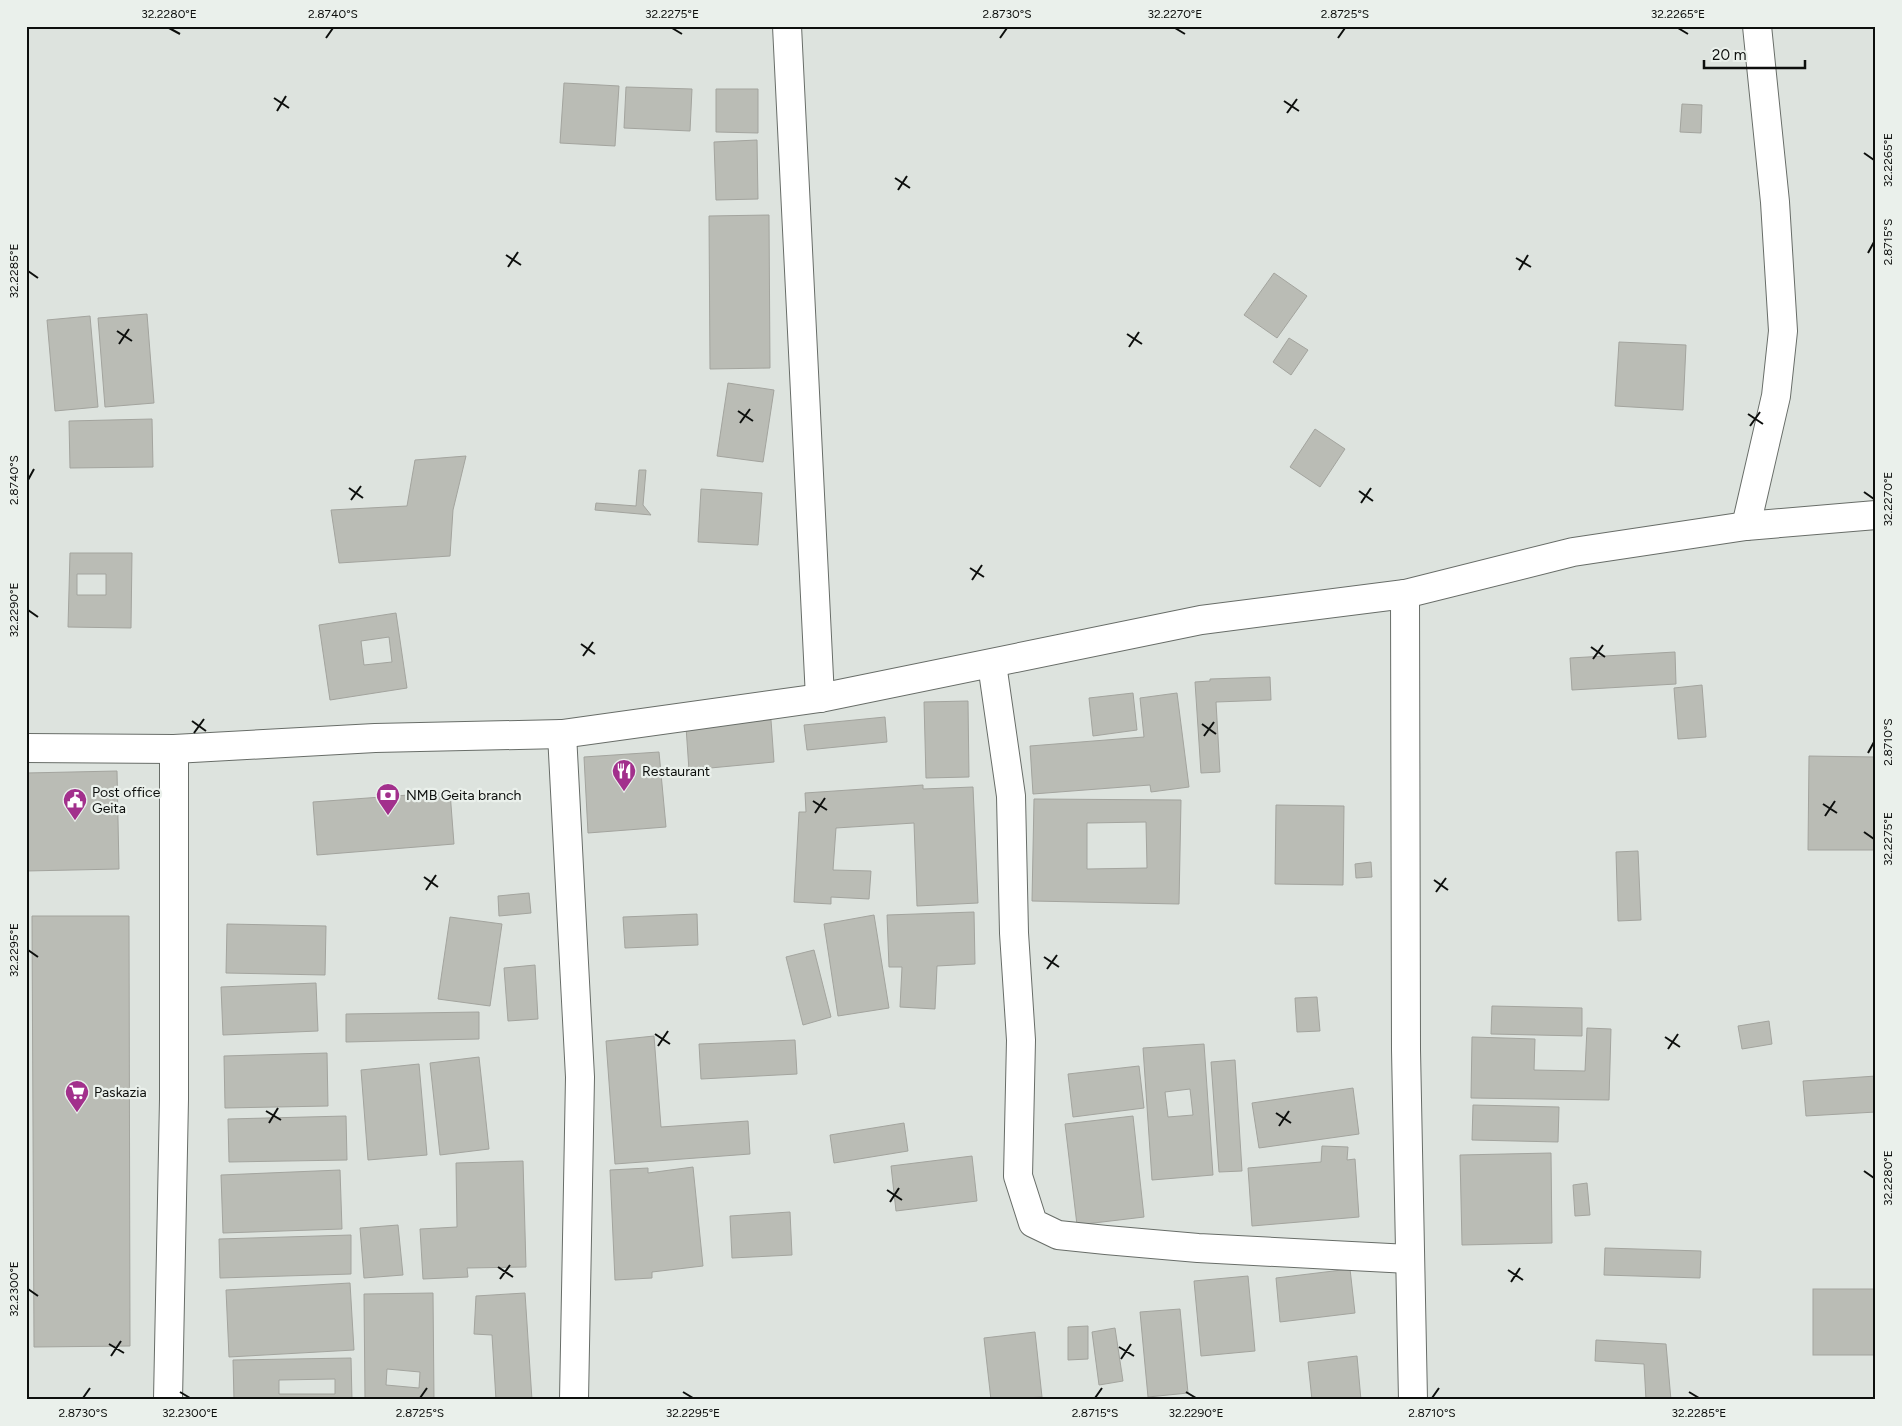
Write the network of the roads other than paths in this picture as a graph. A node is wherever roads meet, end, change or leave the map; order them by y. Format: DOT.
graph roads {
  1 [pos="787,26"];
  2 [pos="1758,26"];
  3 [pos="1876,515"];
  4 [pos="1746,526"];
  5 [pos="1405,594"];
  6 [pos="992,664"];
  7 [pos="820,698"];
  8 [pos="562,734"];
  9 [pos="26,748"];
  10 [pos="174,749"];
  11 [pos="1409,1259"];
  12 [pos="168,1400"];
  13 [pos="574,1400"];
  14 [pos="1413,1400"];
  1 -- 7 [label="street"];
  2 -- 4 [label="street"];
  3 -- 4 [label="street"];
  4 -- 5 [label="street"];
  5 -- 6 [label="street"];
  5 -- 11 [label="street"];
  6 -- 7 [label="street"];
  6 -- 11 [label="street"];
  7 -- 8 [label="street"];
  8 -- 10 [label="street"];
  8 -- 13 [label="street"];
  9 -- 10 [label="street"];
  10 -- 12 [label="street"];
  11 -- 14 [label="street"];
}
